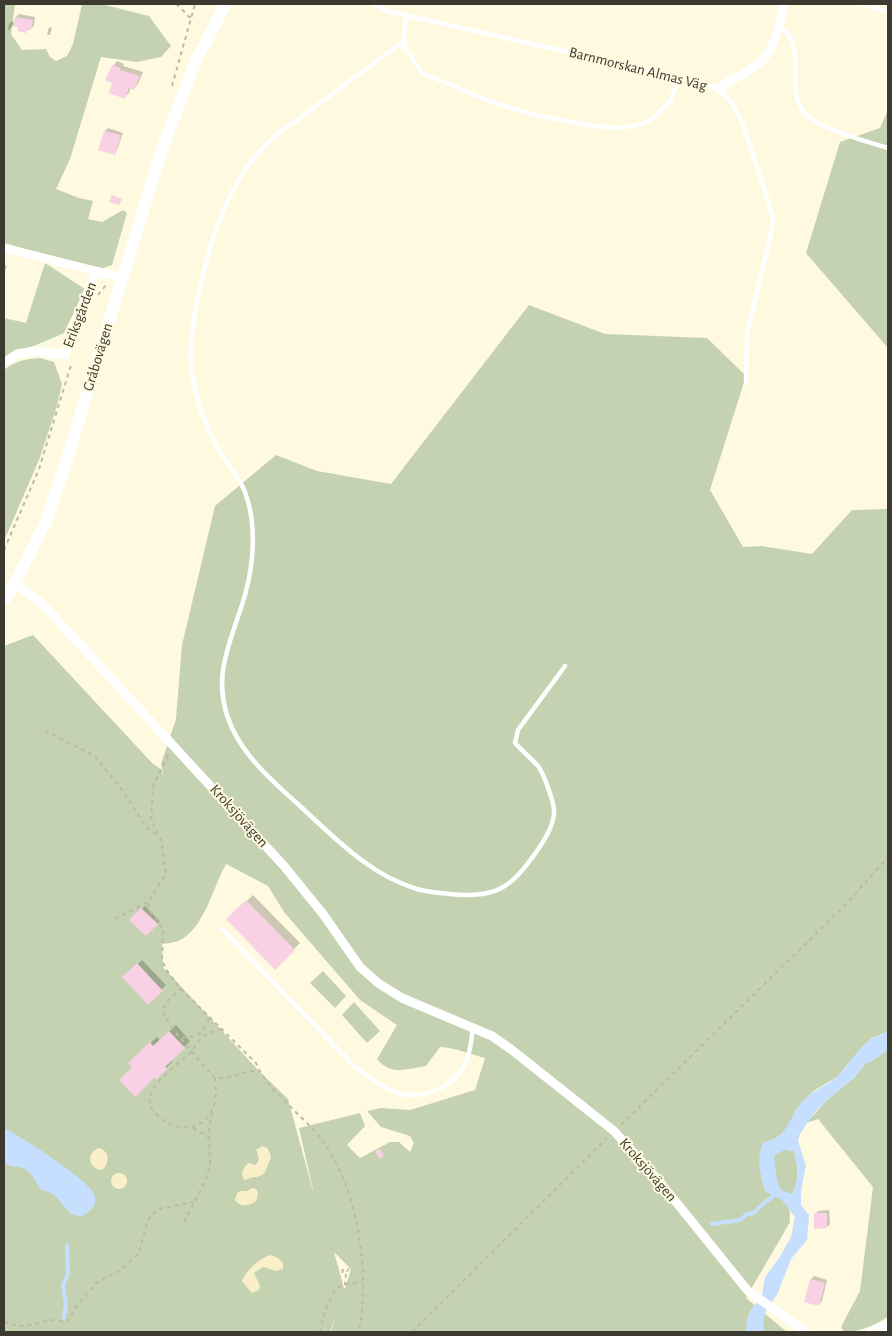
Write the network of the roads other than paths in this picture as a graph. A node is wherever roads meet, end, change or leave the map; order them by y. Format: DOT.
graph roads {
  1 [pos="226,4"];
  2 [pos="234,4"];
  3 [pos="373,4"];
  4 [pos="783,4"];
  5 [pos="862,4"];
  6 [pos="888,12"];
  7 [pos="406,15"];
  8 [pos="780,26"];
  9 [pos="405,41"];
  10 [pos="680,77"];
  11 [pos="718,89"];
  12 [pos="178,108"];
  13 [pos="888,148"];
  14 [pos="4,248"];
  15 [pos="96,272"];
  16 [pos="122,278"];
  17 [pos="4,363"];
  18 [pos="746,383"];
  19 [pos="15,583"];
  20 [pos="4,600"];
  21 [pos="565,666"];
  22 [pos="222,929"];
  23 [pos="473,1028"];
  24 [pos="888,1325"];
  25 [pos="806,1332"];
  26 [pos="870,1332"];
  1 -- 12 [label="main road, Gråbovägen"];
  2 -- 12 [label="main road, Gråbovägen"];
  3 -- 7 [label="lane, Barnmorskan Almas Väg"];
  4 -- 8 [label="street"];
  5 -- 6 [label="lane"];
  7 -- 9 [label="lane"];
  7 -- 10 [label="lane, Barnmorskan Almas Väg"];
  8 -- 11 [label="street"];
  8 -- 13 [label="lane"];
  9 -- 10 [label="lane"];
  9 -- 21 [label="lane"];
  10 -- 11 [label="lane, Barnmorskan Almas Väg"];
  11 -- 18 [label="lane, Barnmorskan Almas Väg"];
  12 -- 16 [label="main road, Gråbovägen"];
  14 -- 15 [label="street, Eriksgården"];
  15 -- 16 [label="street, Eriksgården"];
  15 -- 17 [label="street, Eriksgården"];
  16 -- 19 [label="main road, Gråbovägen"];
  19 -- 20 [label="main road, Gråbovägen"];
  19 -- 23 [label="street, Kroksjövägen"];
  22 -- 23 [label="lane"];
  23 -- 25 [label="street, Kroksjövägen"];
  24 -- 26 [label="street"];
}
